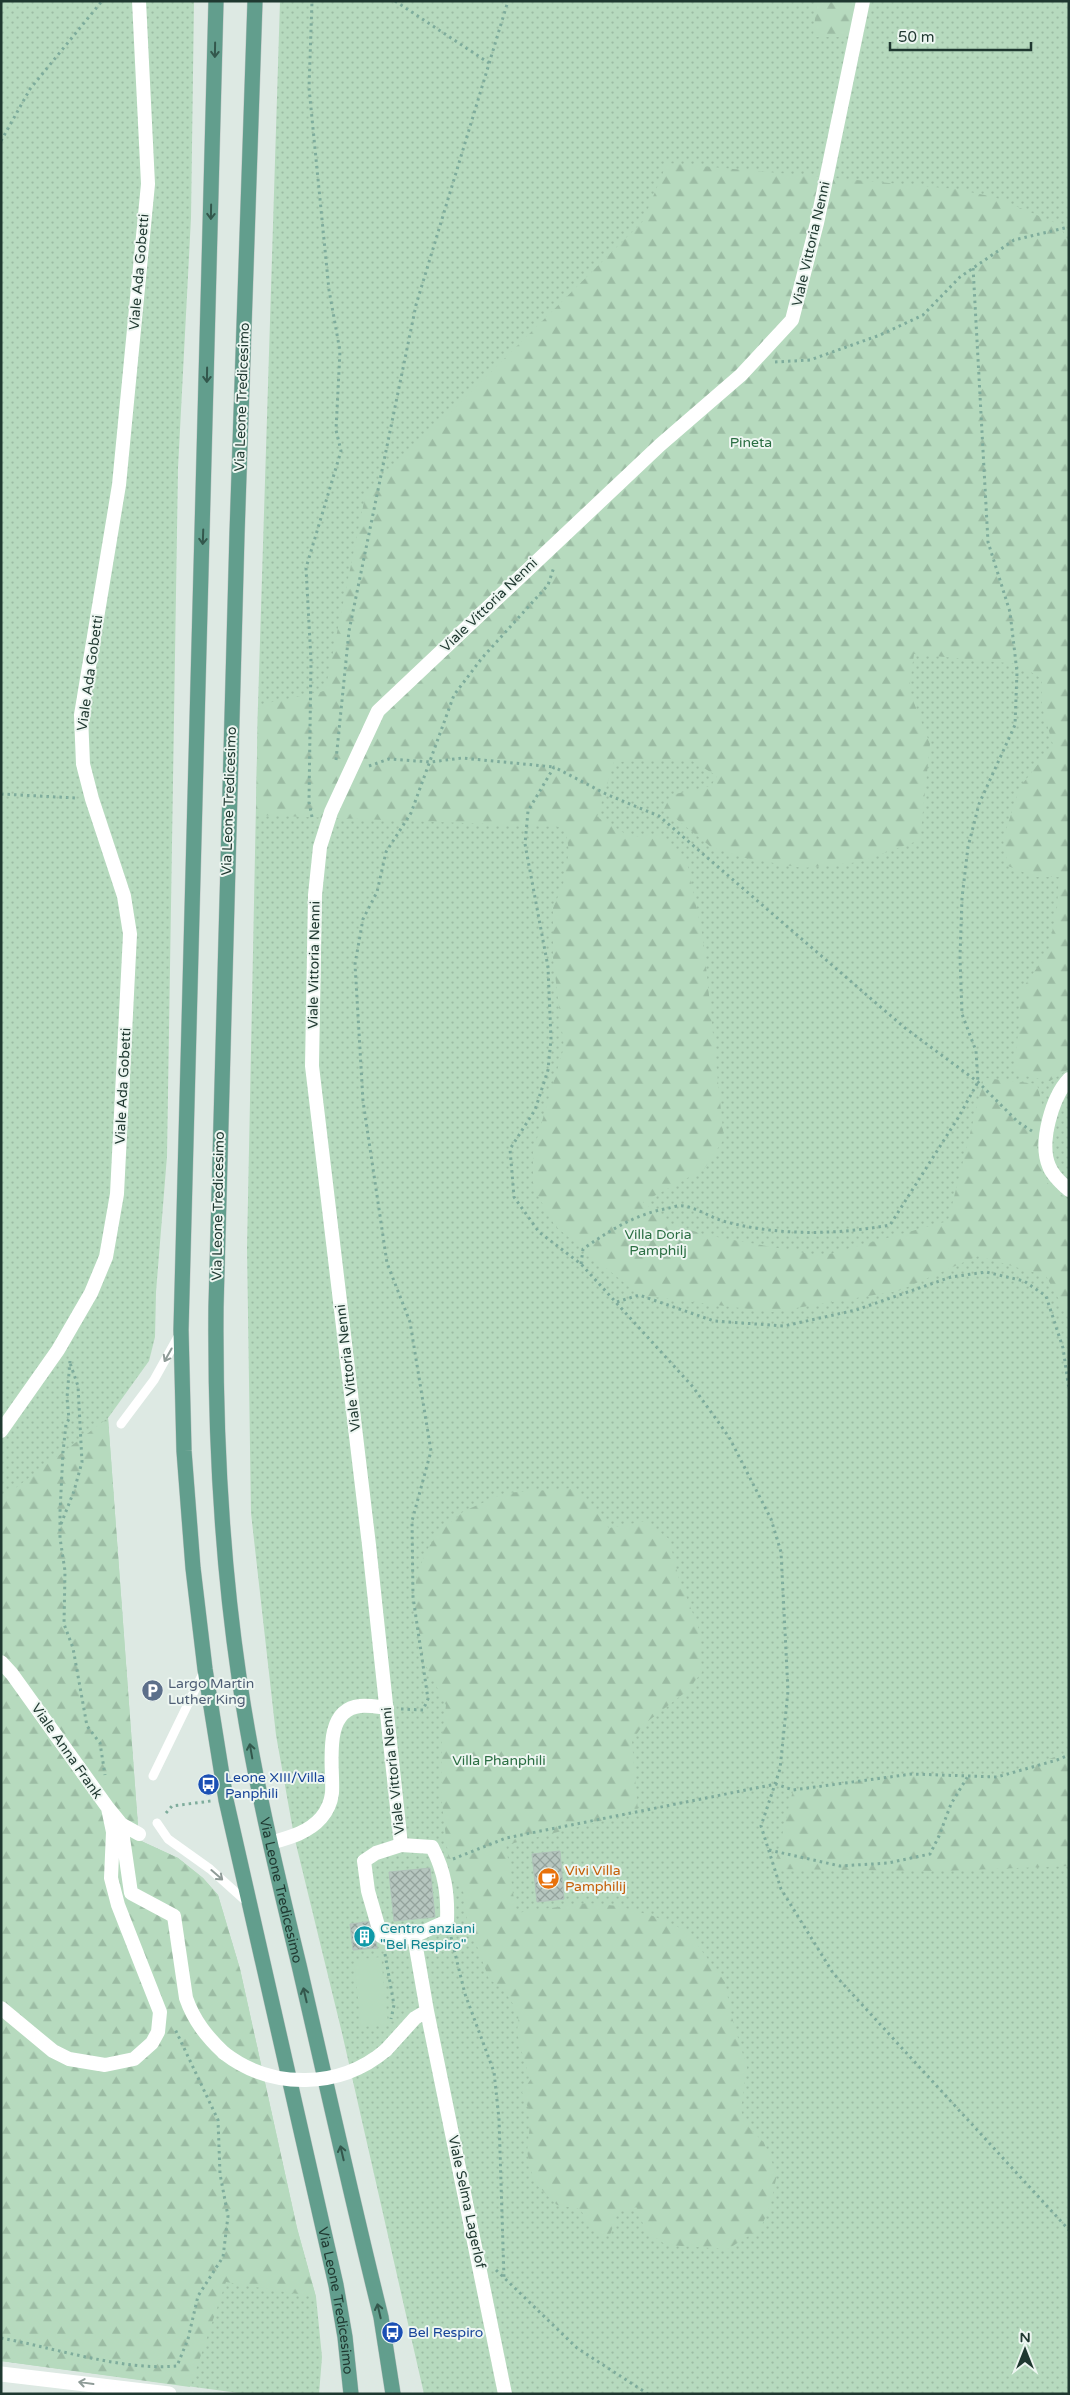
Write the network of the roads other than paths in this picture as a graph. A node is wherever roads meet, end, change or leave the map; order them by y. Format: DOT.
graph roads {
  1 [pos="139,1"];
  2 [pos="216,1"];
  3 [pos="255,1"];
  4 [pos="864,1"];
  5 [pos="1069,1079"];
  6 [pos="1069,1190"];
  7 [pos="181,1330"];
  8 [pos="121,1424"];
  9 [pos="1,1431"];
  10 [pos="1,1662"];
  11 [pos="205,1669"];
  12 [pos="387,1708"];
  13 [pos="153,1776"];
  14 [pos="108,1808"];
  15 [pos="157,1823"];
  16 [pos="121,1824"];
  17 [pos="139,1834"];
  18 [pos="270,1843"];
  19 [pos="401,1845"];
  20 [pos="251,1906"];
  21 [pos="414,1936"];
  22 [pos="1,2008"];
  23 [pos="427,2011"];
  24 [pos="1,2374"];
  25 [pos="169,2394"];
  26 [pos="351,2394"];
  27 [pos="393,2394"];
  28 [pos="505,2394"];
  1 -- 9 [label="street, Viale Ada Gobetti"];
  2 -- 7 [label="main road, Via Leone Tredicesimo, one-way"];
  18 -- 3 [label="main road, Via Leone Tredicesimo, one-way"];
  4 -- 12 [label="street, Viale Vittoria Nenni"];
  5 -- 6 [label="street"];
  7 -- 8 [label="lane, one-way"];
  7 -- 11 [label="main road, Via Leone Tredicesimo"];
  10 -- 14 [label="street, Viale Anna Frank"];
  11 -- 13 [label="lane"];
  11 -- 20 [label="main road, Via Leone Tredicesimo"];
  12 -- 18 [label="street"];
  12 -- 19 [label="street, Viale Vittoria Nenni"];
  14 -- 16 [label="street, Viale Anna Frank"];
  14 -- 22 [label="street"];
  15 -- 20 [label="lane, one-way"];
  16 -- 17 [label="street, Viale Anna Frank"];
  16 -- 23 [label="street, bridge"];
  27 -- 18 [label="main road, Via Leone Tredicesimo, one-way"];
  19 -- 21 [label="street, Viale Vittoria Nenni"];
  19 -- 21 [label="street"];
  20 -- 26 [label="main road, Via Leone Tredicesimo"];
  21 -- 23 [label="street"];
  23 -- 28 [label="street, Viale Selma Lagerlof"];
  25 -- 24 [label="street, one-way"];
}
